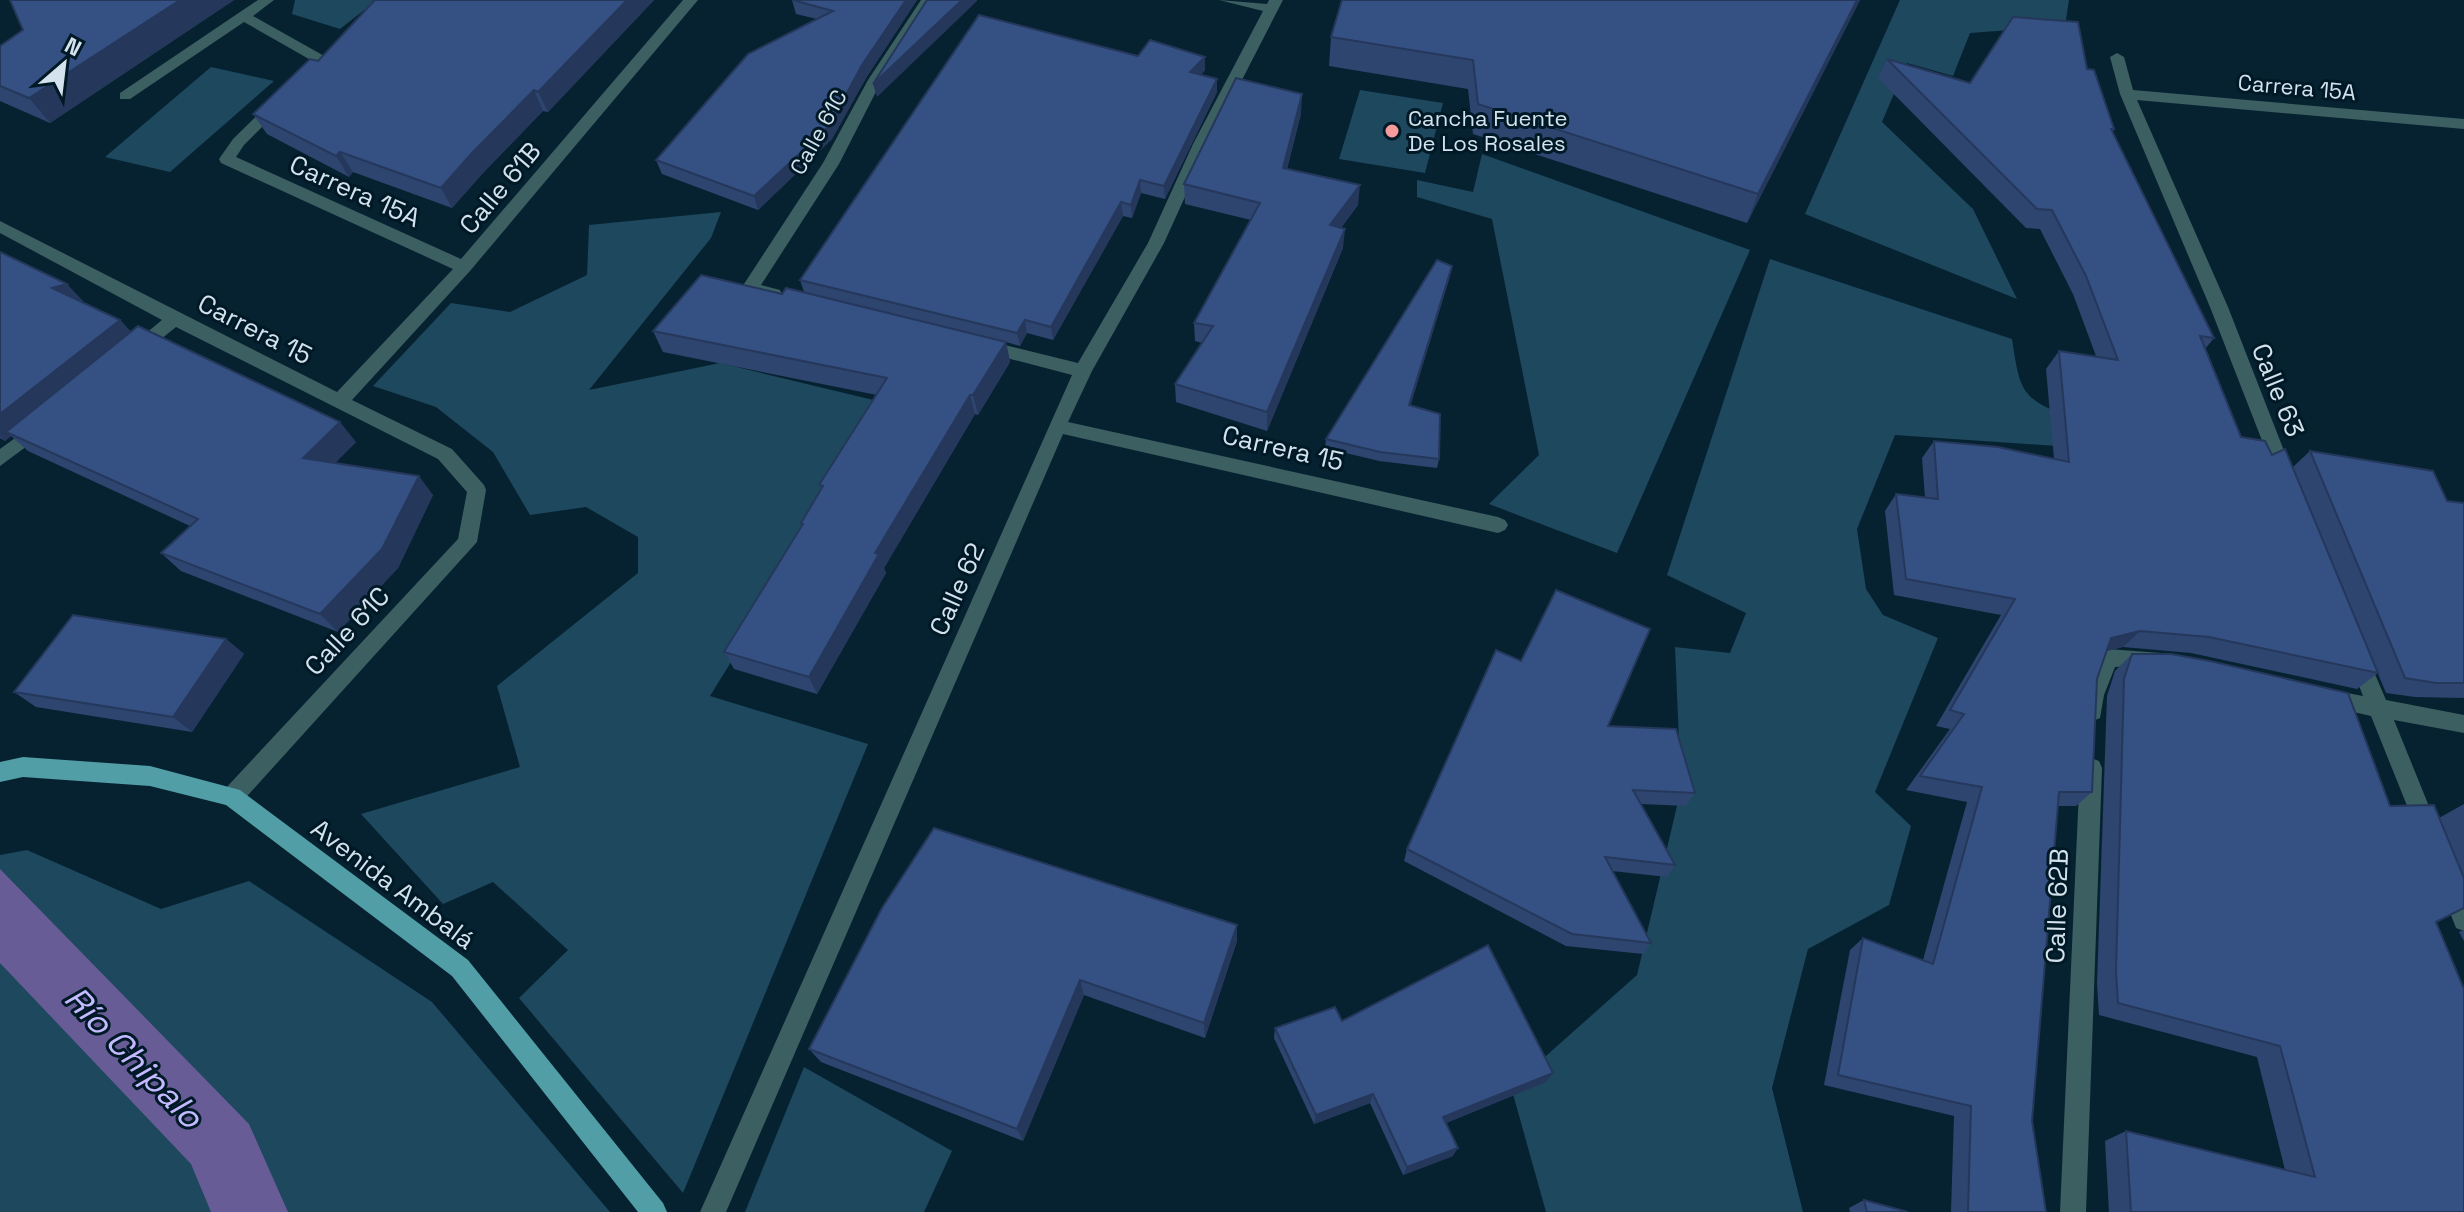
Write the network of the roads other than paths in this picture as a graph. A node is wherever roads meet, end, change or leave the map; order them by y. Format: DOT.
graph roads {
  1 [pos="267,0"];
  2 [pos="691,0"];
  3 [pos="928,0"];
  4 [pos="1226,0"];
  5 [pos="1274,4"];
  6 [pos="244,16"];
  7 [pos="2117,57"];
  8 [pos="321,60"];
  9 [pos="290,91"];
  10 [pos="2127,94"];
  11 [pos="125,96"];
  12 [pos="2464,124"];
  13 [pos="0,226"];
  14 [pos="464,267"];
  15 [pos="795,299"];
  16 [pos="174,319"];
  17 [pos="962,341"];
  18 [pos="125,359"];
  19 [pos="1083,371"];
  20 [pos="339,402"];
  21 [pos="50,419"];
  22 [pos="1057,426"];
  23 [pos="0,459"];
  24 [pos="477,490"];
  25 [pos="2292,494"];
  26 [pos="1498,525"];
  27 [pos="2350,638"];
  28 [pos="2168,661"];
  29 [pos="2307,693"];
  30 [pos="2380,710"];
  31 [pos="2464,724"];
  32 [pos="0,772"];
  33 [pos="232,797"];
  34 [pos="2464,920"];
  35 [pos="654,1212"];
  36 [pos="713,1212"];
  37 [pos="2073,1212"];
  1 -- 6 [label="street"];
  2 -- 14 [label="street, Calle 61B"];
  3 -- 15 [label="street, Calle 61C"];
  4 -- 5 [label="street"];
  5 -- 19 [label="street, Calle 62"];
  6 -- 8 [label="street"];
  6 -- 11 [label="street"];
  7 -- 10 [label="street, Calle 63"];
  9 -- 14 [label="street, Carrera 15A"];
  10 -- 12 [label="street, Carrera 15A"];
  10 -- 25 [label="street, Calle 63"];
  13 -- 16 [label="street, Carrera 15"];
  14 -- 20 [label="street, Calle 61B"];
  16 -- 18 [label="street"];
  16 -- 20 [label="street, Carrera 15"];
  17 -- 19 [label="street"];
  19 -- 22 [label="street, Calle 62"];
  20 -- 24 [label="street, Carrera 15"];
  21 -- 23 [label="street"];
  22 -- 26 [label="street, Carrera 15"];
  22 -- 36 [label="street, Calle 62"];
  24 -- 33 [label="street, Calle 61C"];
  27 -- 30 [label="street"];
  28 -- 37 [label="street, Calle 62B"];
  29 -- 30 [label="street"];
  30 -- 31 [label="street"];
  30 -- 34 [label="street"];
  32 -- 33 [label="main road, Avenida Ambalá"];
  33 -- 35 [label="main road, Avenida Ambalá"];
}
